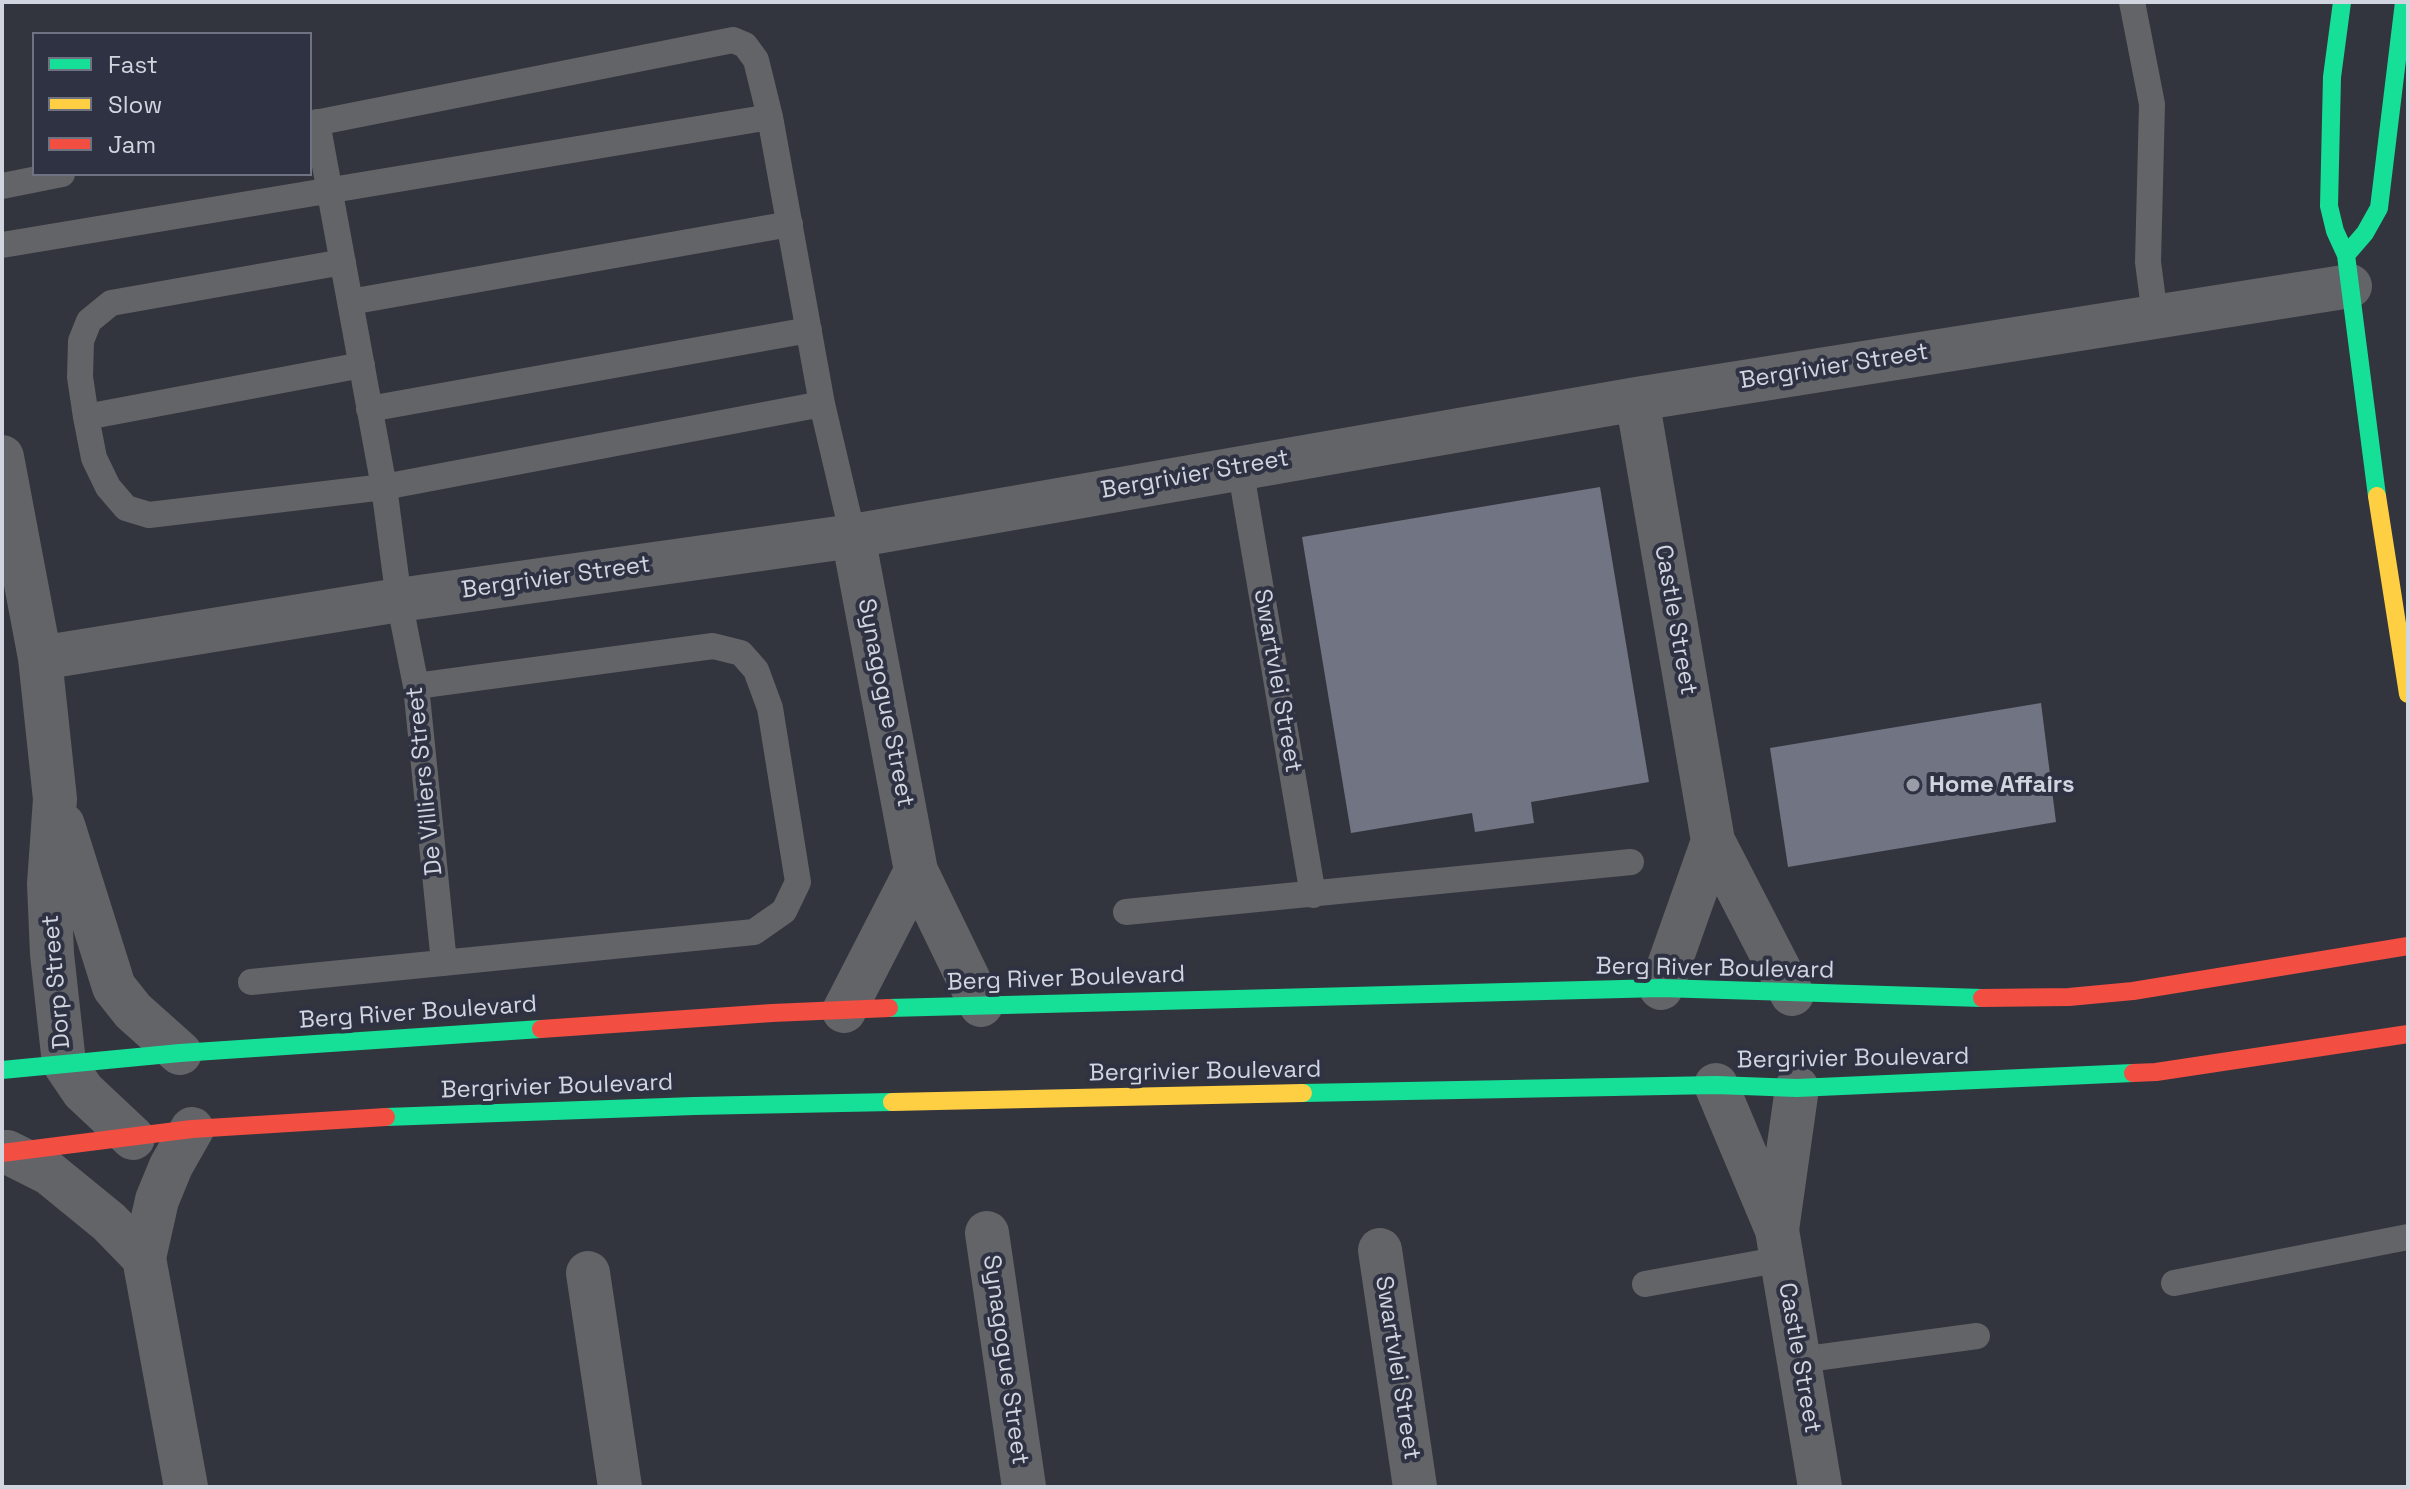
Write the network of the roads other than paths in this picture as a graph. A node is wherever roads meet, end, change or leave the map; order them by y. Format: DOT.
graph roads {
  1 [pos="2132,2"];
  2 [pos="2342,2"];
  3 [pos="2404,2"];
  4 [pos="770,117"];
  5 [pos="314,123"];
  6 [pos="52,176"];
  7 [pos="2,186"];
  8 [pos="330,190"];
  9 [pos="790,224"];
  10 [pos="2,245"];
  11 [pos="343,262"];
  12 [pos="2348,271"];
  13 [pos="350,302"];
  14 [pos="2155,316"];
  15 [pos="809,330"];
  16 [pos="362,365"];
  17 [pos="1637,399"];
  18 [pos="822,404"];
  19 [pos="369,409"];
  20 [pos="86,417"];
  21 [pos="2,457"];
  22 [pos="1240,467"];
  23 [pos="384,487"];
  24 [pos="853,536"];
  25 [pos="399,600"];
  26 [pos="40,658"];
  27 [pos="416,686"];
  28 [pos="2408,694"];
  29 [pos="55,799"];
  30 [pos="1713,841"];
  31 [pos="1631,862"];
  32 [pos="916,871"];
  33 [pos="1313,895"];
  34 [pos="1126,912"];
  35 [pos="2408,946"];
  36 [pos="444,963"];
  37 [pos="251,982"];
  38 [pos="1661,988"];
  39 [pos="1792,994"];
  40 [pos="981,1005"];
  41 [pos="844,1011"];
  42 [pos="2408,1034"];
  43 [pos="180,1053"];
  44 [pos="64,1063"];
  45 [pos="2,1070"];
  46 [pos="1716,1085"];
  47 [pos="1797,1088"];
  48 [pos="192,1129"];
  49 [pos="133,1138"];
  50 [pos="4,1153"];
  51 [pos="987,1233"];
  52 [pos="2408,1237"];
  53 [pos="1779,1244"];
  54 [pos="1380,1250"];
  55 [pos="144,1258"];
  56 [pos="588,1273"];
  57 [pos="2174,1283"];
  58 [pos="1645,1284"];
  59 [pos="1977,1336"];
  60 [pos="1800,1360"];
  61 [pos="186,1487"];
  62 [pos="620,1487"];
  63 [pos="1024,1487"];
  64 [pos="1415,1487"];
  65 [pos="1820,1487"];
  1 -- 14 [label="lane"];
  2 -- 12 [label="street"];
  3 -- 12 [label="street"];
  4 -- 5 [label="lane"];
  4 -- 8 [label="lane"];
  4 -- 9 [label="lane"];
  5 -- 8 [label="lane, De Villiers Street"];
  6 -- 7 [label="lane"];
  8 -- 10 [label="lane"];
  8 -- 11 [label="lane, De Villiers Street"];
  9 -- 13 [label="lane"];
  9 -- 15 [label="lane"];
  11 -- 13 [label="lane, De Villiers Street"];
  11 -- 20 [label="lane"];
  12 -- 14 [label="street, Bergrivier Street"];
  12 -- 28 [label="street"];
  13 -- 16 [label="lane, De Villiers Street"];
  14 -- 17 [label="street, Bergrivier Street"];
  15 -- 18 [label="lane"];
  15 -- 19 [label="lane"];
  16 -- 19 [label="lane, De Villiers Street"];
  16 -- 20 [label="lane"];
  17 -- 22 [label="street, Bergrivier Street"];
  17 -- 30 [label="street, Castle Street"];
  18 -- 23 [label="lane"];
  18 -- 24 [label="lane"];
  19 -- 23 [label="lane, De Villiers Street"];
  20 -- 23 [label="lane"];
  21 -- 26 [label="street, Dorp Street"];
  22 -- 24 [label="street, Bergrivier Street"];
  22 -- 33 [label="lane, Swartvlei Street"];
  23 -- 25 [label="lane, De Villiers Street"];
  24 -- 25 [label="street, Bergrivier Street"];
  24 -- 32 [label="street, Synagogue Street"];
  25 -- 26 [label="street, Bergrivier Street"];
  25 -- 27 [label="lane, De Villiers Street"];
  26 -- 29 [label="street, Dorp Street"];
  27 -- 36 [label="lane, De Villiers Street"];
  27 -- 36 [label="lane"];
  29 -- 43 [label="street, Dorp Street"];
  29 -- 44 [label="street, Dorp Street"];
  30 -- 38 [label="street, Castle Street"];
  30 -- 39 [label="street, Castle Street"];
  31 -- 33 [label="lane"];
  32 -- 40 [label="street, Synagogue Street"];
  32 -- 41 [label="street"];
  33 -- 34 [label="lane"];
  35 -- 39 [label="street, Berg River Boulevard"];
  36 -- 37 [label="lane"];
  38 -- 39 [label="street, Berg River Boulevard"];
  38 -- 40 [label="street, Berg River Boulevard"];
  40 -- 41 [label="street, Berg River Boulevard"];
  41 -- 43 [label="street, Berg River Boulevard"];
  42 -- 47 [label="street, Bergrivier Boulevard"];
  43 -- 44 [label="street, Berg River Boulevard"];
  44 -- 45 [label="street, Berg River Boulevard"];
  44 -- 49 [label="street, Dorp Street"];
  46 -- 47 [label="street, Bergrivier Boulevard"];
  46 -- 48 [label="street, Bergrivier Boulevard"];
  46 -- 53 [label="street, Castle Street"];
  47 -- 53 [label="street, Castle Street"];
  48 -- 49 [label="street, Bergrivier Boulevard"];
  48 -- 55 [label="street"];
  49 -- 50 [label="street, Bergrivier Boulevard"];
  50 -- 55 [label="street"];
  51 -- 63 [label="street, Synagogue Street"];
  52 -- 57 [label="lane"];
  53 -- 58 [label="lane"];
  53 -- 60 [label="street, Castle Street"];
  54 -- 64 [label="street, Swartvlei Street"];
  55 -- 61 [label="street"];
  56 -- 62 [label="street"];
  59 -- 60 [label="lane"];
  60 -- 65 [label="street, Castle Street"];
}
